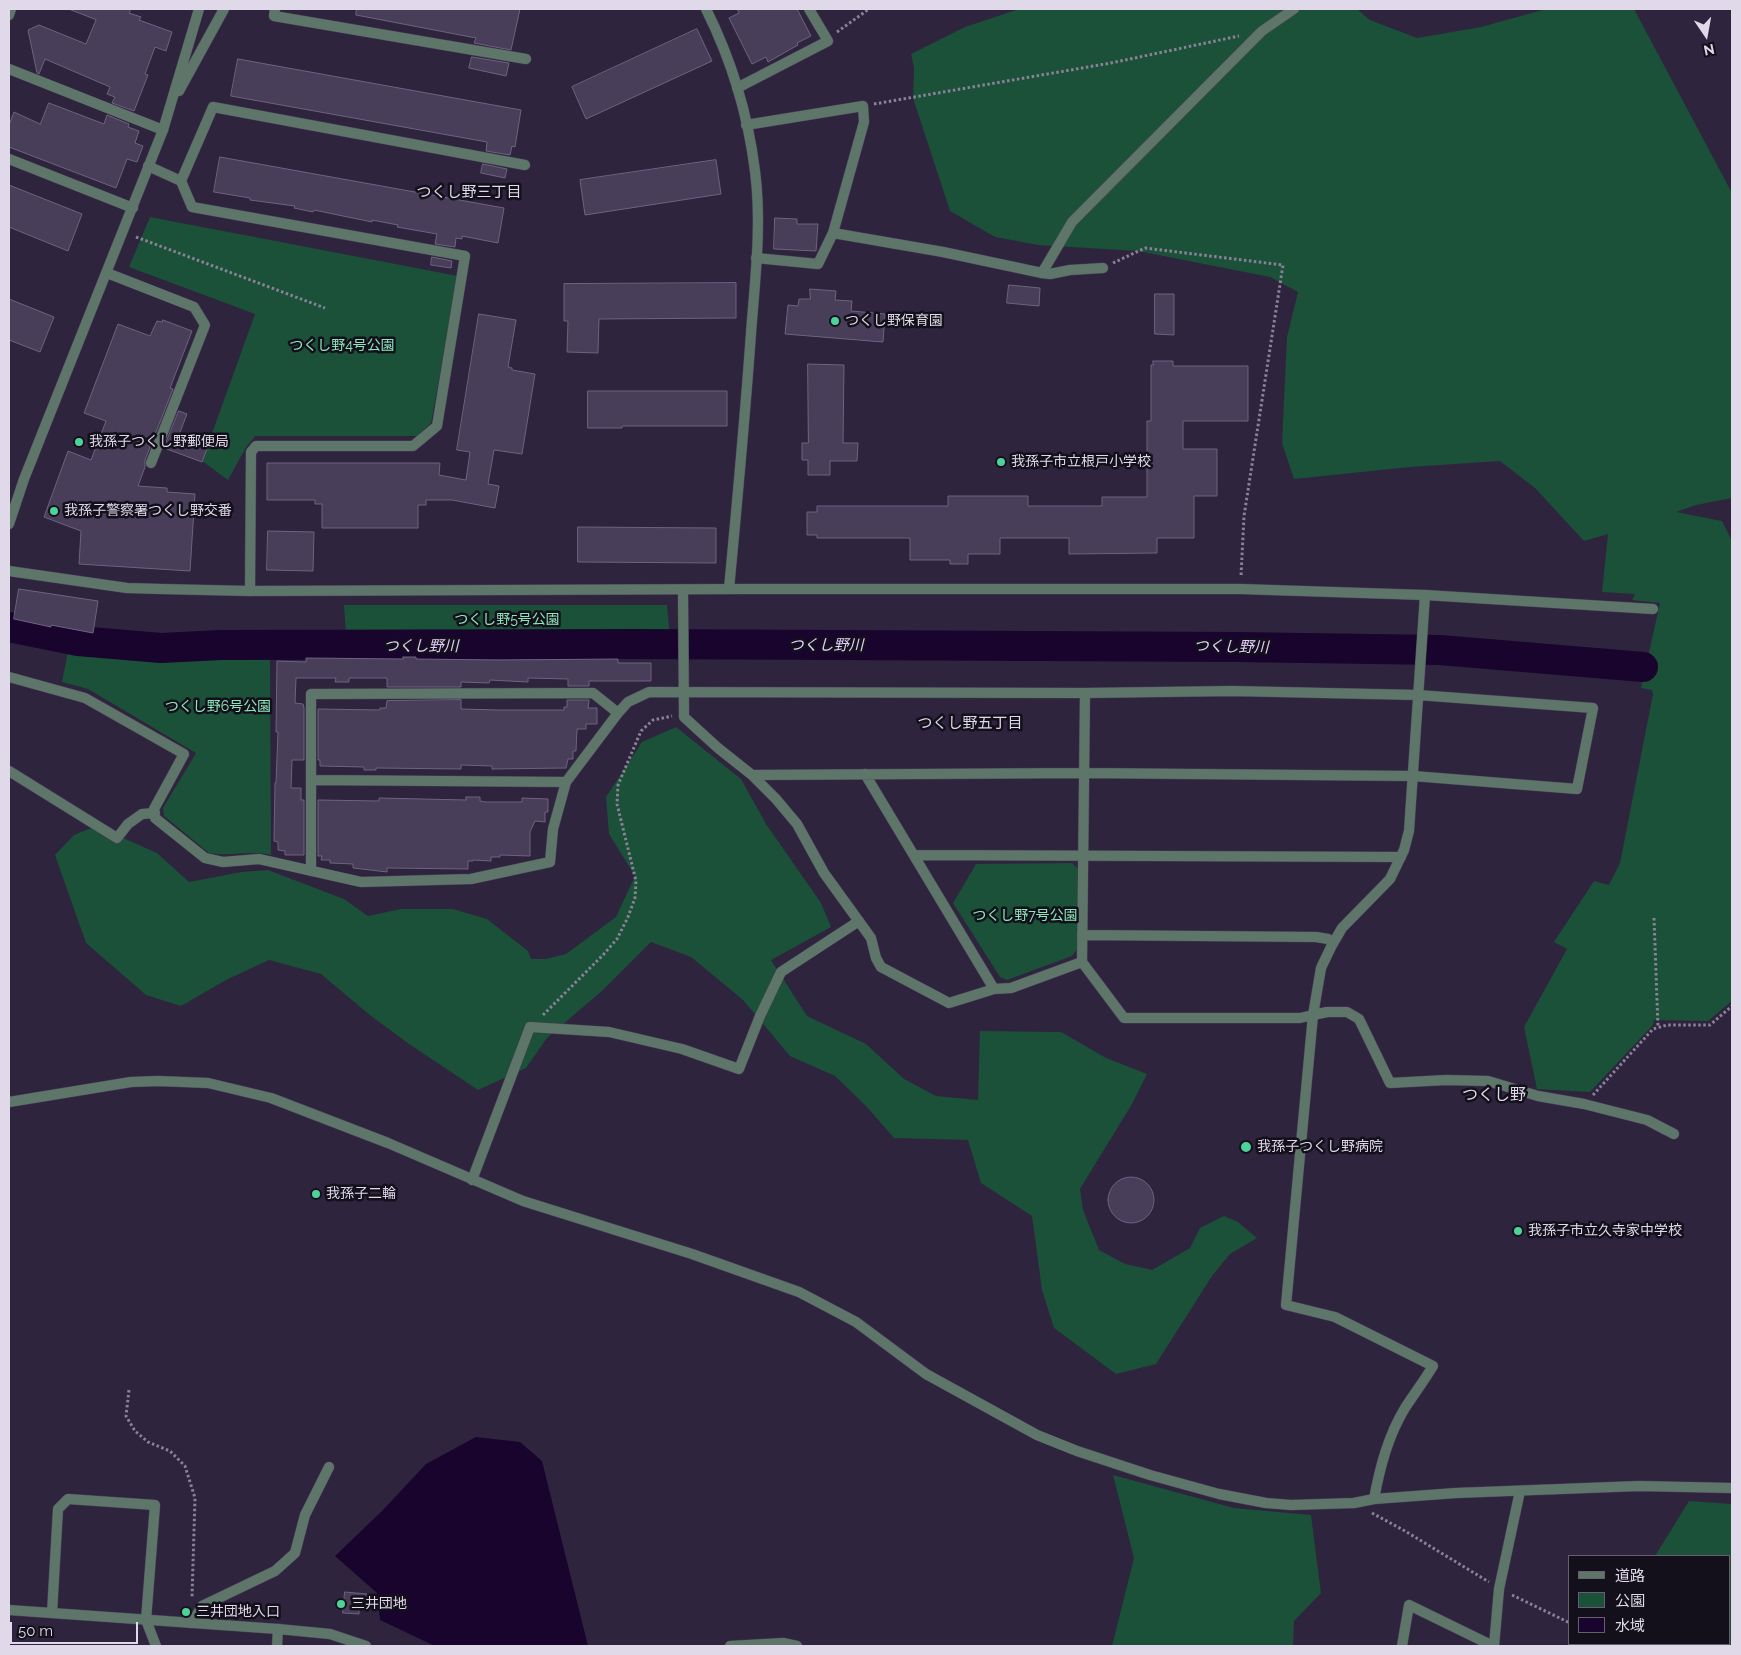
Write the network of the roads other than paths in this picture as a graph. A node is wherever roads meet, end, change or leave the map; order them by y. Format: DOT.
graph roads {
  1 [pos="11,9"];
  2 [pos="199,9"];
  3 [pos="224,9"];
  4 [pos="275,9"];
  5 [pos="706,9"];
  6 [pos="810,9"];
  7 [pos="1294,9"];
  8 [pos="9,15"];
  9 [pos="526,59"];
  10 [pos="9,69"];
  11 [pos="737,88"];
  12 [pos="172,104"];
  13 [pos="746,125"];
  14 [pos="163,130"];
  15 [pos="9,159"];
  16 [pos="525,165"];
  17 [pos="148,166"];
  18 [pos="181,181"];
  19 [pos="132,208"];
  20 [pos="833,233"];
  21 [pos="756,258"];
  22 [pos="1103,268"];
  23 [pos="107,273"];
  24 [pos="1042,273"];
  25 [pos="151,463"];
  26 [pos="9,524"];
  27 [pos="9,571"];
  28 [pos="729,589"];
  29 [pos="683,590"];
  30 [pos="250,591"];
  31 [pos="1424,595"];
  32 [pos="1653,609"];
  33 [pos="9,678"];
  34 [pos="684,693"];
  35 [pos="1086,693"];
  36 [pos="1418,695"];
  37 [pos="618,713"];
  38 [pos="9,772"];
  39 [pos="1084,773"];
  40 [pos="866,774"];
  41 [pos="752,775"];
  42 [pos="1413,776"];
  43 [pos="311,780"];
  44 [pos="566,782"];
  45 [pos="155,812"];
  46 [pos="914,855"];
  47 [pos="1082,855"];
  48 [pos="1400,857"];
  49 [pos="311,870"];
  50 [pos="859,921"];
  51 [pos="1082,935"];
  52 [pos="1334,943"];
  53 [pos="1082,962"];
  54 [pos="994,989"];
  55 [pos="1313,1015"];
  56 [pos="9,1102"];
  57 [pos="1674,1134"];
  58 [pos="472,1180"];
  59 [pos="329,1467"];
  60 [pos="1732,1488"];
  61 [pos="1520,1490"];
  62 [pos="1374,1499"];
  63 [pos="9,1610"];
  64 [pos="52,1613"];
  65 [pos="146,1620"];
  66 [pos="192,1623"];
  67 [pos="278,1629"];
  68 [pos="156,1646"];
  69 [pos="277,1646"];
  70 [pos="366,1646"];
  71 [pos="730,1646"];
  72 [pos="797,1646"];
  73 [pos="1402,1646"];
  74 [pos="1494,1646"];
  1 -- 8 [label="street"];
  2 -- 12 [label="street"];
  3 -- 12 [label="street"];
  4 -- 9 [label="street"];
  5 -- 11 [label="street"];
  6 -- 11 [label="street"];
  7 -- 24 [label="street"];
  10 -- 14 [label="street"];
  11 -- 13 [label="street"];
  12 -- 14 [label="street"];
  13 -- 20 [label="street"];
  13 -- 21 [label="street"];
  14 -- 17 [label="street"];
  15 -- 19 [label="street"];
  16 -- 18 [label="street"];
  17 -- 18 [label="street"];
  17 -- 19 [label="street"];
  18 -- 30 [label="street"];
  19 -- 23 [label="street"];
  20 -- 21 [label="street"];
  20 -- 24 [label="street"];
  21 -- 28 [label="street"];
  22 -- 24 [label="street"];
  23 -- 25 [label="street"];
  23 -- 26 [label="street"];
  27 -- 30 [label="street"];
  28 -- 29 [label="street"];
  28 -- 31 [label="street"];
  29 -- 30 [label="street"];
  29 -- 34 [label="street"];
  31 -- 32 [label="street"];
  31 -- 36 [label="street"];
  33 -- 45 [label="street"];
  34 -- 35 [label="street"];
  34 -- 37 [label="street"];
  34 -- 41 [label="street"];
  35 -- 36 [label="street"];
  35 -- 39 [label="street"];
  36 -- 42 [label="street"];
  36 -- 42 [label="street"];
  37 -- 43 [label="street"];
  37 -- 44 [label="street"];
  38 -- 45 [label="street"];
  39 -- 40 [label="street"];
  39 -- 42 [label="street"];
  39 -- 47 [label="street"];
  40 -- 41 [label="street"];
  40 -- 46 [label="street"];
  41 -- 50 [label="street"];
  42 -- 48 [label="street"];
  43 -- 44 [label="street"];
  43 -- 49 [label="street"];
  44 -- 49 [label="street"];
  45 -- 49 [label="street"];
  46 -- 47 [label="street"];
  46 -- 54 [label="street"];
  47 -- 48 [label="street"];
  47 -- 51 [label="street"];
  48 -- 52 [label="street"];
  50 -- 54 [label="street"];
  50 -- 58 [label="street"];
  51 -- 52 [label="street"];
  51 -- 53 [label="street"];
  52 -- 55 [label="street"];
  53 -- 54 [label="street"];
  53 -- 55 [label="street"];
  55 -- 57 [label="street"];
  55 -- 62 [label="street"];
  56 -- 58 [label="street"];
  58 -- 62 [label="street"];
  59 -- 66 [label="street"];
  60 -- 61 [label="street"];
  61 -- 62 [label="street"];
  61 -- 74 [label="street"];
  63 -- 64 [label="street"];
  64 -- 65 [label="street"];
  64 -- 65 [label="street"];
  65 -- 66 [label="street"];
  65 -- 68 [label="street"];
  66 -- 67 [label="street"];
  67 -- 69 [label="street"];
  67 -- 70 [label="street"];
  71 -- 72 [label="street"];
  73 -- 74 [label="street"];
}
